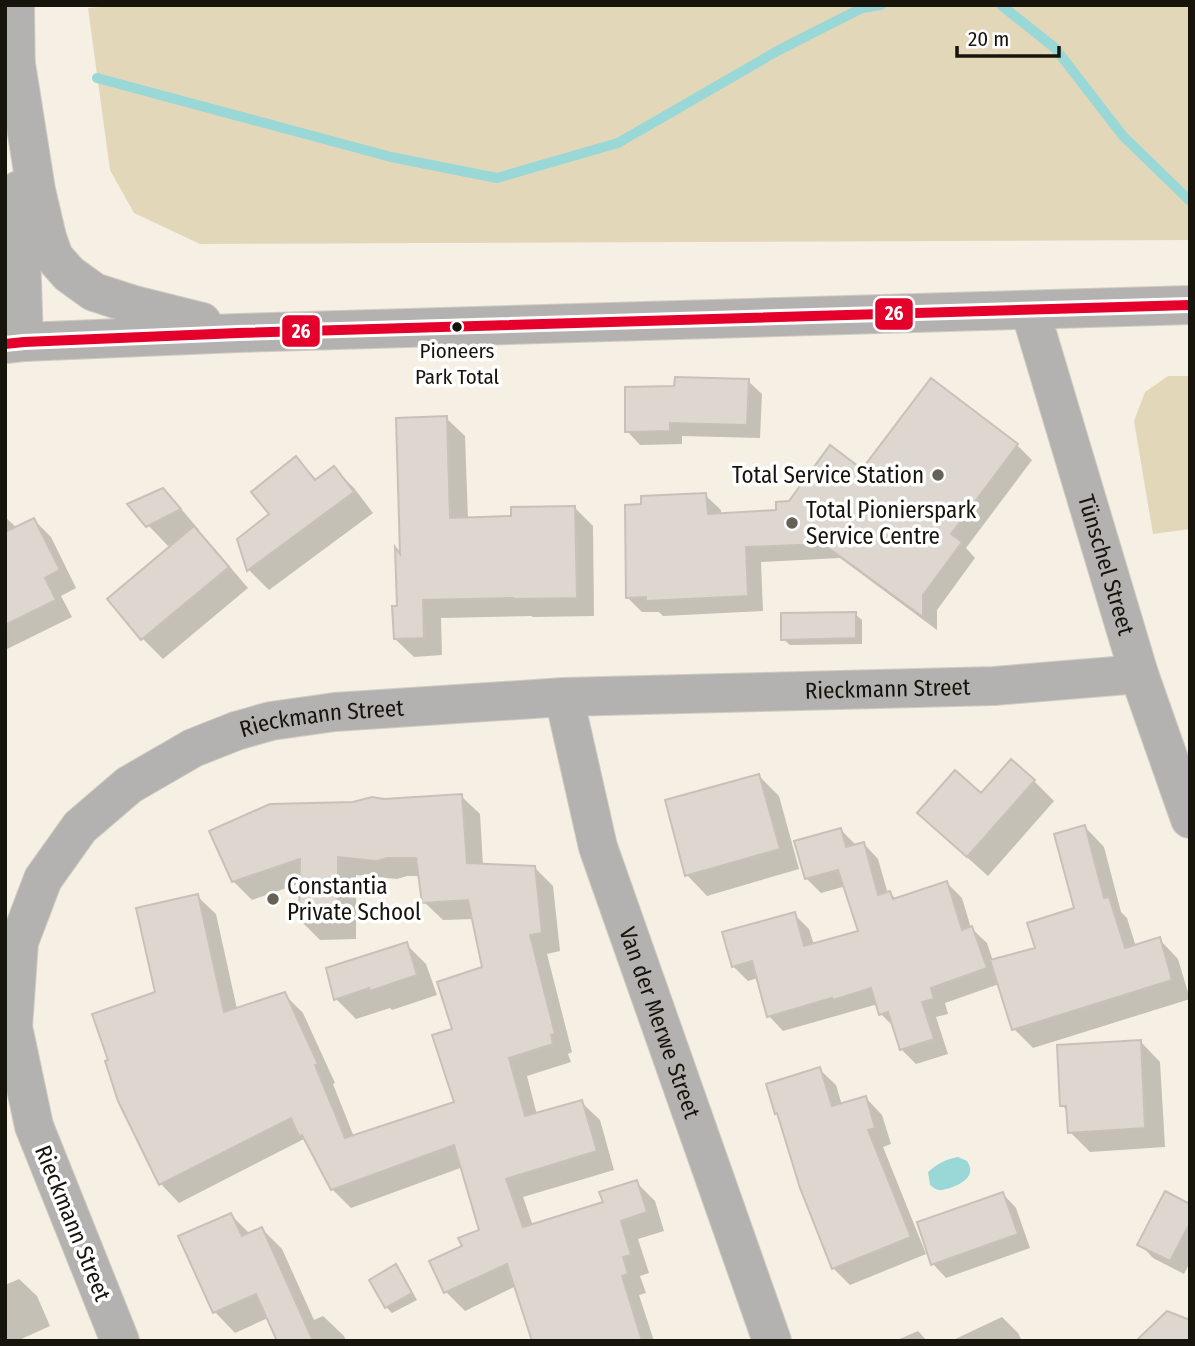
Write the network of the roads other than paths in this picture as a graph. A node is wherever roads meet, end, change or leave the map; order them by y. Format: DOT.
graph roads {
  1 [pos="15,5"];
  2 [pos="15,58"];
  3 [pos="5,158"];
  4 [pos="1190,305"];
  5 [pos="1030,310"];
  6 [pos="238,332"];
  7 [pos="14,343"];
  8 [pos="1139,674"];
  9 [pos="564,697"];
  10 [pos="1190,819"];
  11 [pos="120,1341"];
  12 [pos="772,1341"];
  1 -- 2 [label="street"];
  2 -- 3 [label="street"];
  2 -- 6 [label="street"];
  2 -- 7 [label="street"];
  4 -- 5 [label="street"];
  5 -- 6 [label="street"];
  5 -- 8 [label="street, Tünschel Street"];
  6 -- 7 [label="street"];
  8 -- 9 [label="street, Rieckmann Street"];
  8 -- 10 [label="street, Tünschel Street"];
  9 -- 11 [label="street, Rieckmann Street"];
  9 -- 12 [label="street, Van der Merwe Street"];
}
